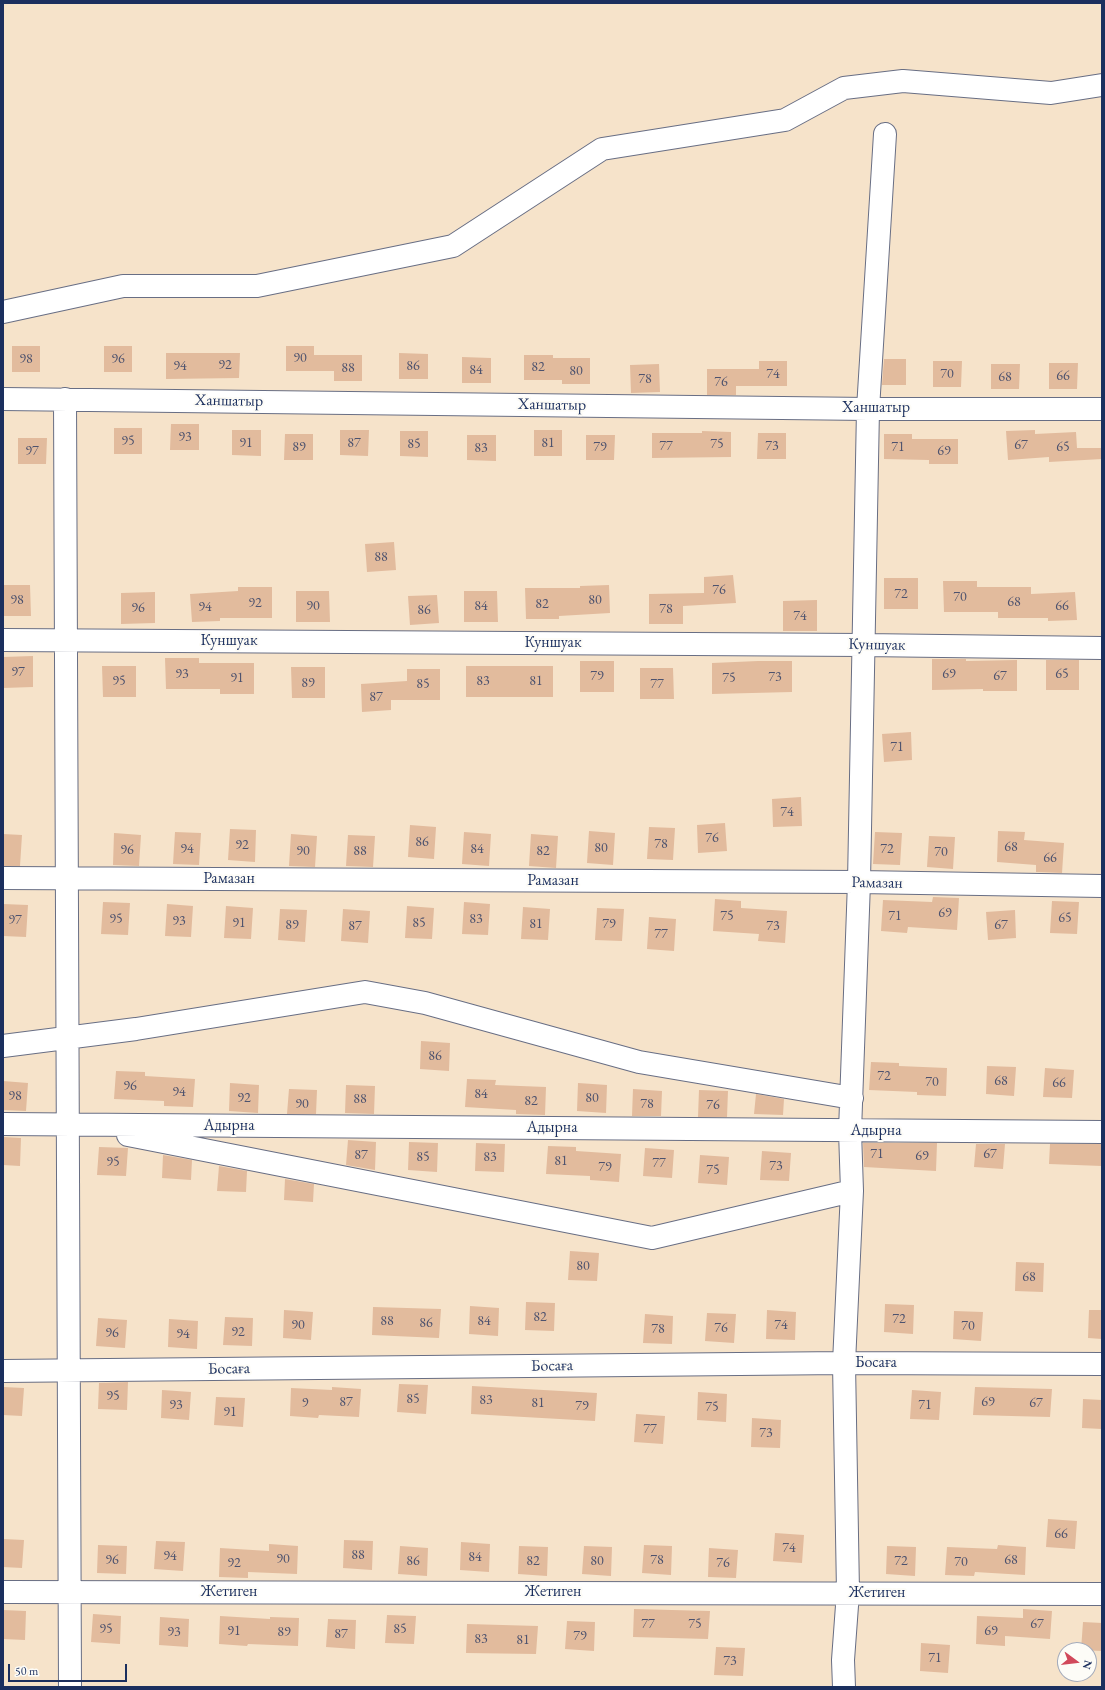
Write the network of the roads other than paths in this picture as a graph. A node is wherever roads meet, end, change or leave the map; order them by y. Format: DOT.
graph roads {
  1 [pos="1102,85"];
  2 [pos="885,134"];
  3 [pos="3,312"];
  4 [pos="3,399"];
  5 [pos="65,399"];
  6 [pos="868,408"];
  7 [pos="1102,409"];
  8 [pos="3,640"];
  9 [pos="66,640"];
  10 [pos="864,645"];
  11 [pos="1102,648"];
  12 [pos="3,878"];
  13 [pos="67,878"];
  14 [pos="859,882"];
  15 [pos="1102,886"];
  16 [pos="68,1038"];
  17 [pos="3,1046"];
  18 [pos="852,1098"];
  19 [pos="3,1124"];
  20 [pos="71,1124"];
  21 [pos="850,1131"];
  22 [pos="1102,1132"];
  23 [pos="852,1191"];
  24 [pos="844,1363"];
  25 [pos="1102,1364"];
  26 [pos="69,1370"];
  27 [pos="3,1371"];
  28 [pos="3,1592"];
  29 [pos="70,1592"];
  30 [pos="848,1592"];
  31 [pos="1102,1594"];
  32 [pos="70,1687"];
  33 [pos="844,1687"];
  1 -- 3 [label="street"];
  2 -- 6 [label="street"];
  4 -- 5 [label="street, Ханшатыр"];
  5 -- 6 [label="street, Ханшатыр"];
  5 -- 9 [label="street"];
  6 -- 7 [label="street, Ханшатыр"];
  6 -- 10 [label="street"];
  8 -- 9 [label="street, Куншуак"];
  9 -- 10 [label="street, Куншуак"];
  9 -- 13 [label="street"];
  10 -- 11 [label="street, Куншуак"];
  10 -- 14 [label="street"];
  12 -- 13 [label="street, Рамазан"];
  13 -- 14 [label="street, Рамазан"];
  13 -- 16 [label="street"];
  14 -- 15 [label="street, Рамазан"];
  14 -- 18 [label="street"];
  16 -- 17 [label="street"];
  16 -- 18 [label="street"];
  16 -- 20 [label="street"];
  18 -- 21 [label="street"];
  19 -- 20 [label="street, Адырна"];
  20 -- 21 [label="street, Адырна"];
  20 -- 23 [label="street"];
  20 -- 26 [label="street"];
  21 -- 22 [label="street, Адырна"];
  21 -- 23 [label="street"];
  23 -- 24 [label="street"];
  24 -- 25 [label="street, Босаға"];
  24 -- 26 [label="street, Босаға"];
  24 -- 30 [label="street"];
  26 -- 27 [label="street, Босаға"];
  26 -- 29 [label="street"];
  28 -- 29 [label="street, Жетиген"];
  29 -- 30 [label="street, Жетиген"];
  29 -- 32 [label="street"];
  30 -- 31 [label="street, Жетиген"];
  30 -- 33 [label="street"];
}
